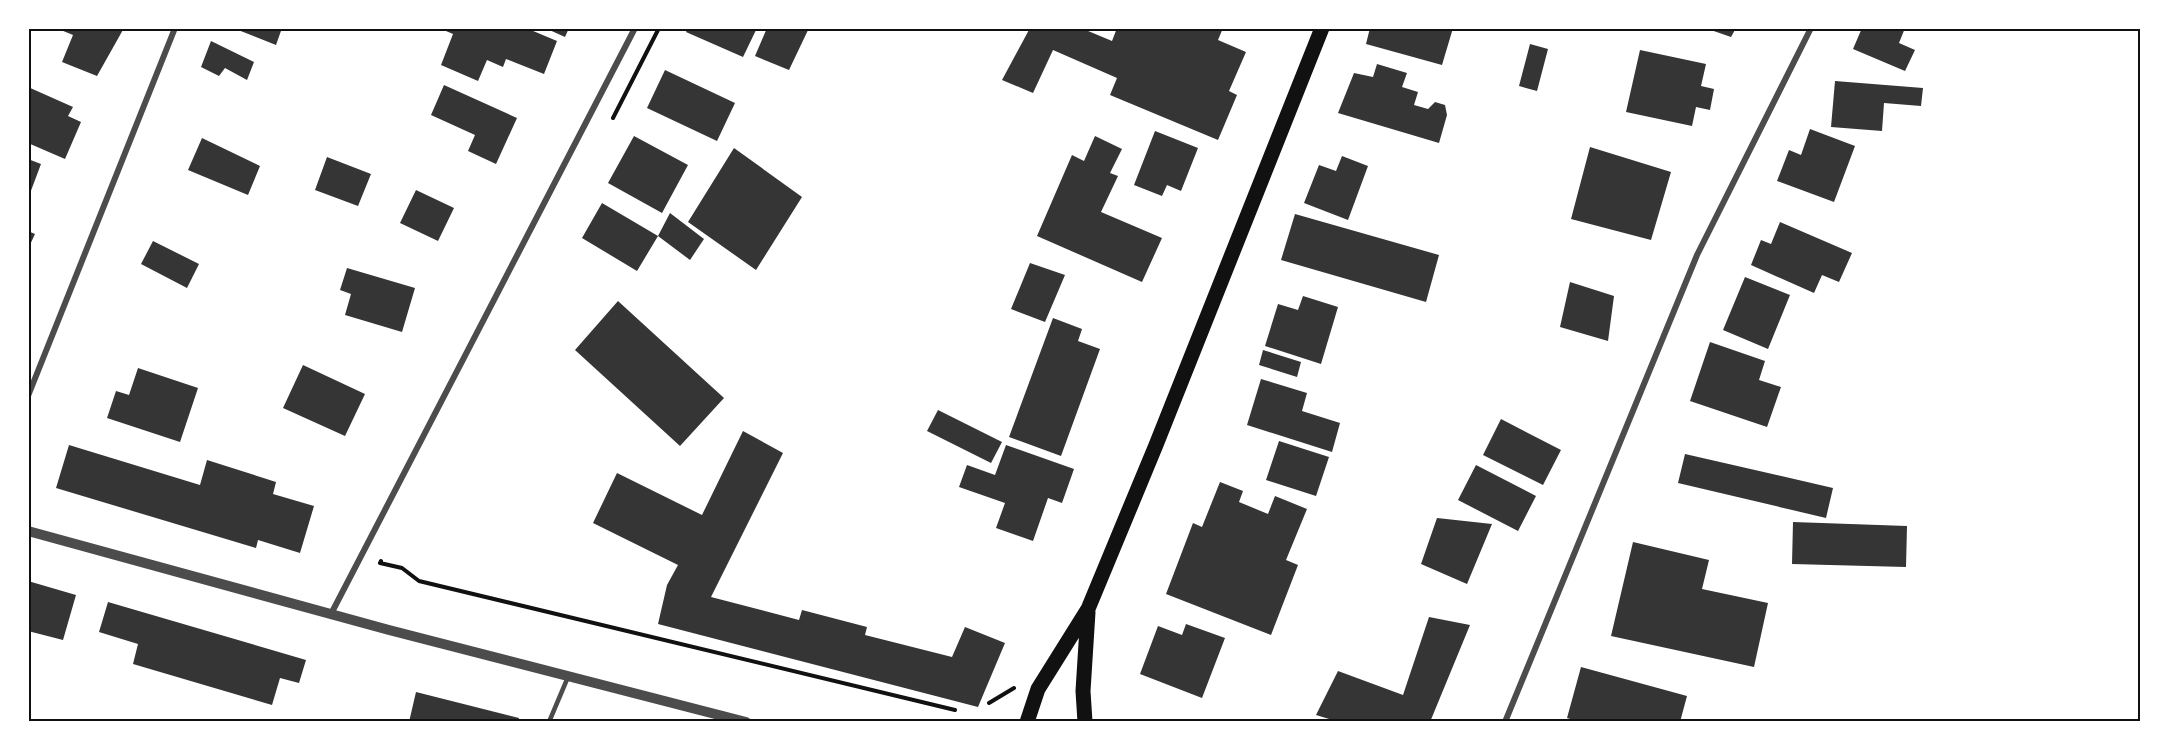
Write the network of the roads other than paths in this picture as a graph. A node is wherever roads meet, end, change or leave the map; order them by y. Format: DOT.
graph roads {
  1 [pos="175,28"];
  2 [pos="635,28"];
  3 [pos="1322,28"];
  4 [pos="1811,28"];
  5 [pos="28,396"];
  6 [pos="28,531"];
  7 [pos="1088,609"];
  8 [pos="331,614"];
  9 [pos="568,677"];
  10 [pos="549,722"];
  11 [pos="747,722"];
  12 [pos="1027,722"];
  13 [pos="1085,722"];
  14 [pos="1505,722"];
  1 -- 5 [label="street"];
  2 -- 8 [label="street"];
  3 -- 7 [label="main road"];
  4 -- 14 [label="street"];
  6 -- 8 [label="street"];
  7 -- 12 [label="main road"];
  7 -- 13 [label="main road"];
  8 -- 9 [label="street"];
  9 -- 10 [label="lane"];
  9 -- 11 [label="street"];
}
